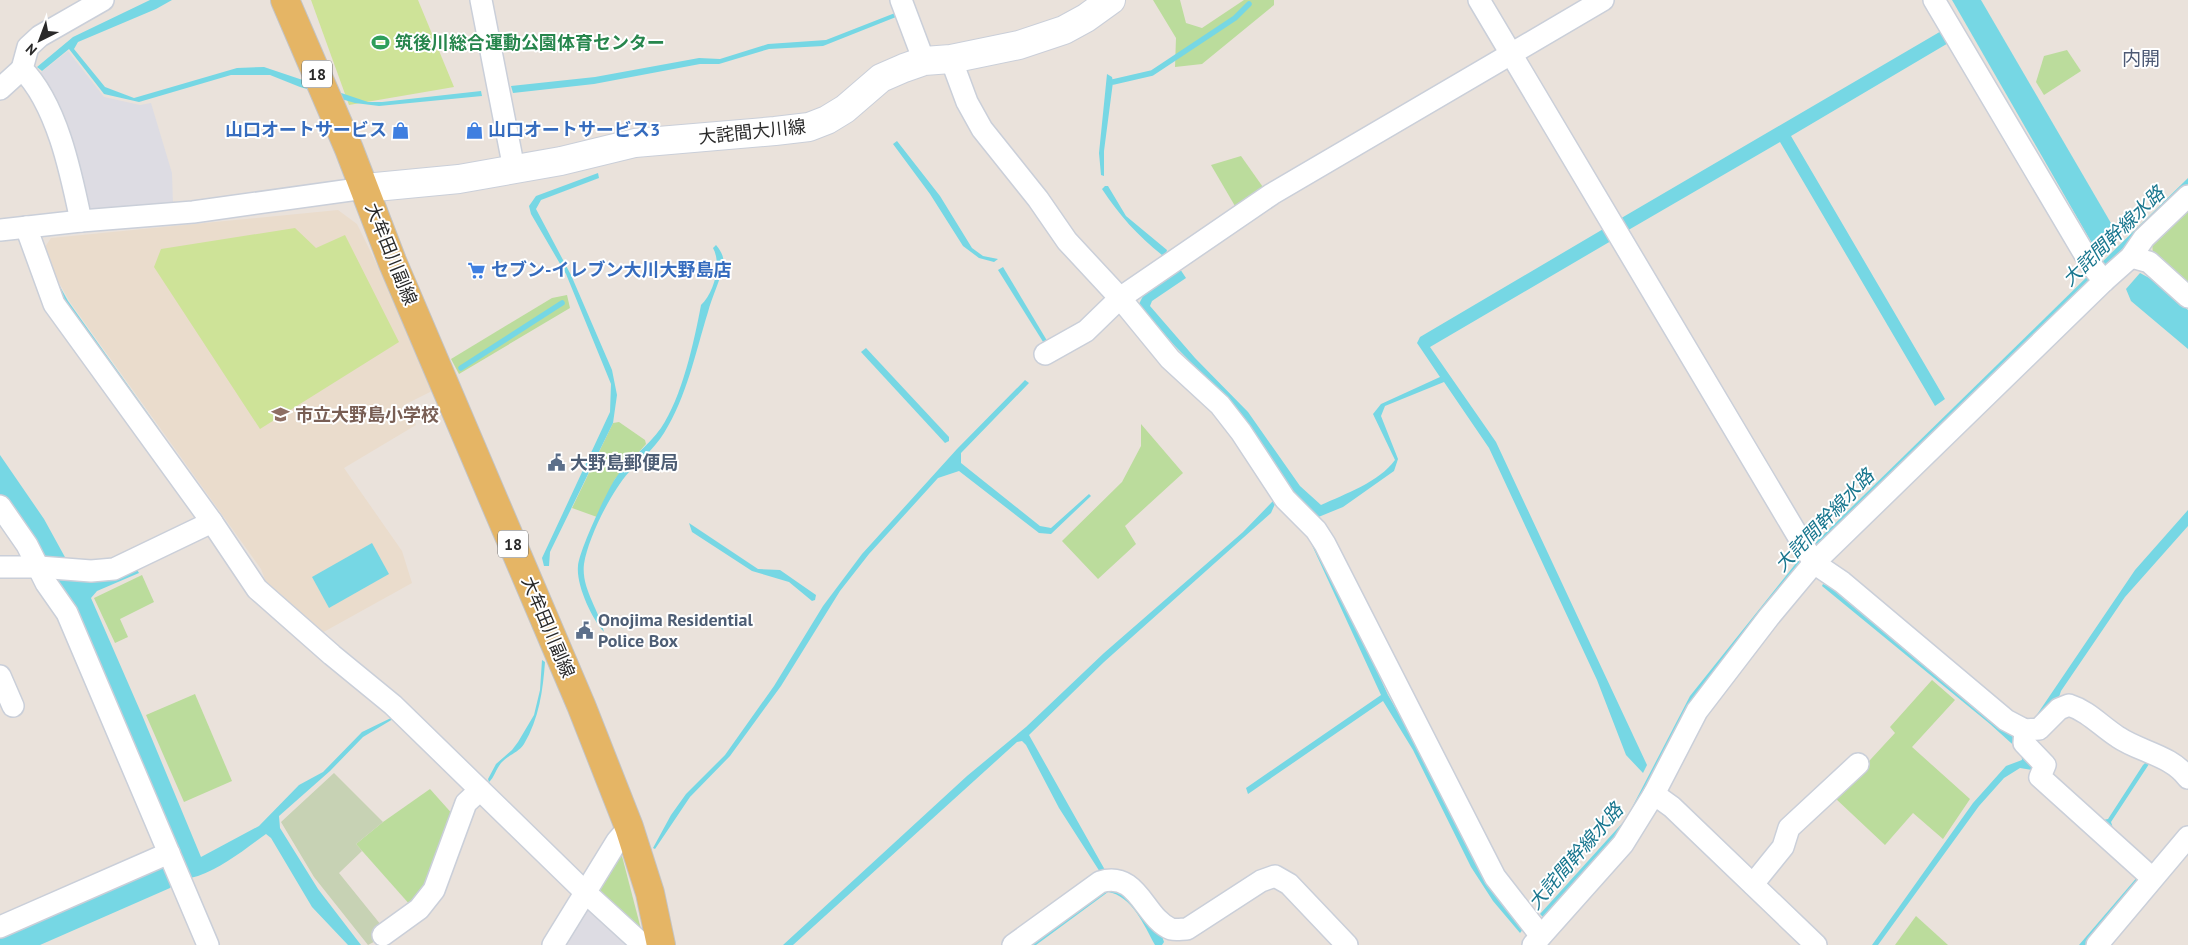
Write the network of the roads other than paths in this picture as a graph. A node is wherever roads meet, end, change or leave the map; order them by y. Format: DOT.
graph roads {
  1 [pos="103,0"];
  2 [pos="286,0"];
  3 [pos="481,0"];
  4 [pos="901,0"];
  5 [pos="1111,0"];
  6 [pos="1479,0"];
  7 [pos="1603,0"];
  8 [pos="1934,0"];
  9 [pos="1512,54"];
  10 [pos="951,59"];
  11 [pos="924,61"];
  12 [pos="22,69"];
  13 [pos="0,89"];
  14 [pos="514,170"];
  15 [pos="365,188"];
  16 [pos="2188,196"];
  17 [pos="81,221"];
  18 [pos="26,227"];
  19 [pos="0,230"];
  20 [pos="2131,257"];
  21 [pos="2097,273"];
  22 [pos="2188,297"];
  23 [pos="1120,298"];
  24 [pos="1044,354"];
  25 [pos="0,506"];
  26 [pos="212,522"];
  27 [pos="1810,556"];
  28 [pos="0,567"];
  29 [pos="39,567"];
  30 [pos="0,676"];
  31 [pos="13,706"];
  32 [pos="2025,730"];
  33 [pos="1858,764"];
  34 [pos="2188,778"];
  35 [pos="480,790"];
  36 [pos="1654,794"];
  37 [pos="629,827"];
  38 [pos="2188,837"];
  39 [pos="171,858"];
  40 [pos="2152,878"];
  41 [pos="1753,884"];
  42 [pos="586,893"];
  43 [pos="0,927"];
  44 [pos="1534,934"];
  45 [pos="383,935"];
  46 [pos="208,945"];
  47 [pos="553,945"];
  48 [pos="643,945"];
  49 [pos="661,945"];
  50 [pos="1014,945"];
  51 [pos="1347,945"];
  52 [pos="1816,945"];
  53 [pos="2097,945"];
  1 -- 12 [label="street"];
  2 -- 15 [label="main road, 大牟田川副線 / 18"];
  3 -- 14 [label="street"];
  4 -- 11 [label="street"];
  5 -- 10 [label="main road, 大詫間大川線"];
  6 -- 9 [label="street"];
  7 -- 9 [label="street"];
  8 -- 21 [label="street"];
  9 -- 23 [label="street"];
  9 -- 27 [label="street"];
  10 -- 11 [label="main road, 大詫間大川線"];
  10 -- 23 [label="street"];
  11 -- 14 [label="main road, 大詫間大川線"];
  12 -- 13 [label="street"];
  12 -- 17 [label="street"];
  14 -- 15 [label="main road, 大詫間大川線"];
  15 -- 17 [label="street"];
  15 -- 37 [label="main road, 大牟田川副線 / 18"];
  16 -- 20 [label="street"];
  17 -- 18 [label="street"];
  18 -- 19 [label="street"];
  18 -- 26 [label="street"];
  20 -- 21 [label="street"];
  20 -- 22 [label="street"];
  21 -- 27 [label="street"];
  23 -- 24 [label="street"];
  23 -- 44 [label="street"];
  25 -- 29 [label="street"];
  26 -- 29 [label="street"];
  26 -- 35 [label="street"];
  27 -- 32 [label="street"];
  27 -- 36 [label="street"];
  28 -- 29 [label="street"];
  29 -- 39 [label="street"];
  30 -- 31 [label="street"];
  32 -- 34 [label="street"];
  32 -- 40 [label="street"];
  33 -- 41 [label="street"];
  35 -- 42 [label="street"];
  35 -- 45 [label="street"];
  36 -- 41 [label="street"];
  36 -- 44 [label="street"];
  37 -- 42 [label="street"];
  37 -- 49 [label="main road, 大牟田川副線 / 18"];
  38 -- 40 [label="street"];
  39 -- 43 [label="street"];
  39 -- 46 [label="street"];
  40 -- 53 [label="street"];
  41 -- 52 [label="street"];
  42 -- 47 [label="street"];
  42 -- 48 [label="street"];
  50 -- 51 [label="street"];
}
